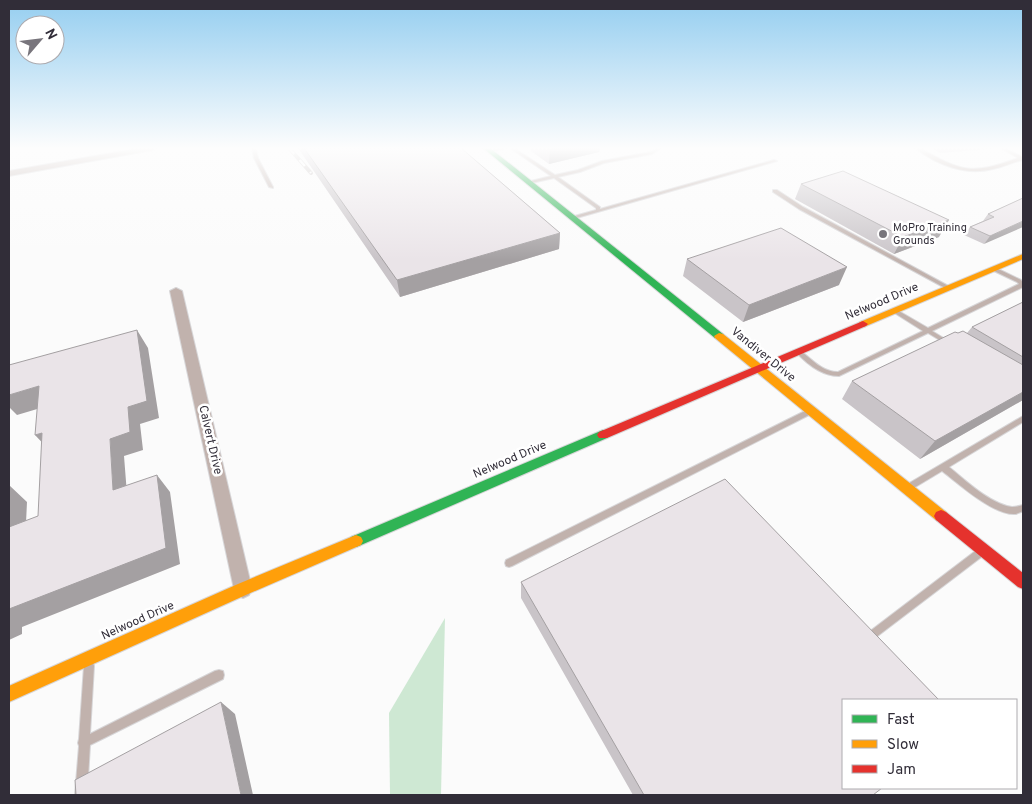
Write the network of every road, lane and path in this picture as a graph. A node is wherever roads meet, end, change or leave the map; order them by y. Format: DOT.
graph roads {
  1 [pos="532,186"];
  2 [pos="569,186"];
  3 [pos="688,186"];
  4 [pos="775,191"];
  5 [pos="598,211"];
  6 [pos="573,218"];
  7 [pos="1023,256"];
  8 [pos="994,269"];
  9 [pos="949,288"];
  10 [pos="176,291"];
  11 [pos="895,311"];
  12 [pos="928,331"];
  13 [pos="952,345"];
  14 [pos="799,352"];
  15 [pos="759,369"];
  16 [pos="811,411"];
  17 [pos="1023,419"];
  18 [pos="942,467"];
  19 [pos="907,488"];
  20 [pos="1023,508"];
  21 [pos="983,550"];
  22 [pos="509,562"];
  23 [pos="1023,582"];
  24 [pos="243,589"];
  25 [pos="867,638"];
  26 [pos="90,658"];
  27 [pos="219,675"];
  28 [pos="9,694"];
  29 [pos="83,743"];
  30 [pos="81,795"];
  1 -- 6 [label="street, Vandiver Drive"];
  2 -- 5 [label="lane"];
  3 -- 5 [label="lane"];
  4 -- 9 [label="lane"];
  5 -- 6 [label="lane"];
  6 -- 15 [label="street, Vandiver Drive"];
  7 -- 8 [label="street, Nelwood Drive"];
  8 -- 9 [label="street, Nelwood Drive"];
  8 -- 12 [label="lane"];
  9 -- 11 [label="street, Nelwood Drive"];
  10 -- 24 [label="street, Calvert Drive"];
  11 -- 12 [label="lane"];
  11 -- 14 [label="street, Nelwood Drive"];
  12 -- 13 [label="lane"];
  12 -- 14 [label="lane"];
  14 -- 15 [label="street, Nelwood Drive"];
  15 -- 16 [label="street, Vandiver Drive"];
  15 -- 24 [label="street, Nelwood Drive"];
  16 -- 19 [label="street, Vandiver Drive"];
  16 -- 22 [label="lane"];
  17 -- 18 [label="lane"];
  18 -- 19 [label="lane"];
  18 -- 20 [label="lane"];
  19 -- 21 [label="street, Vandiver Drive"];
  21 -- 23 [label="street, Vandiver Drive"];
  21 -- 25 [label="lane"];
  24 -- 26 [label="street, Nelwood Drive"];
  26 -- 28 [label="street, Nelwood Drive"];
  26 -- 29 [label="lane"];
  27 -- 29 [label="lane"];
  29 -- 30 [label="lane"];
}
